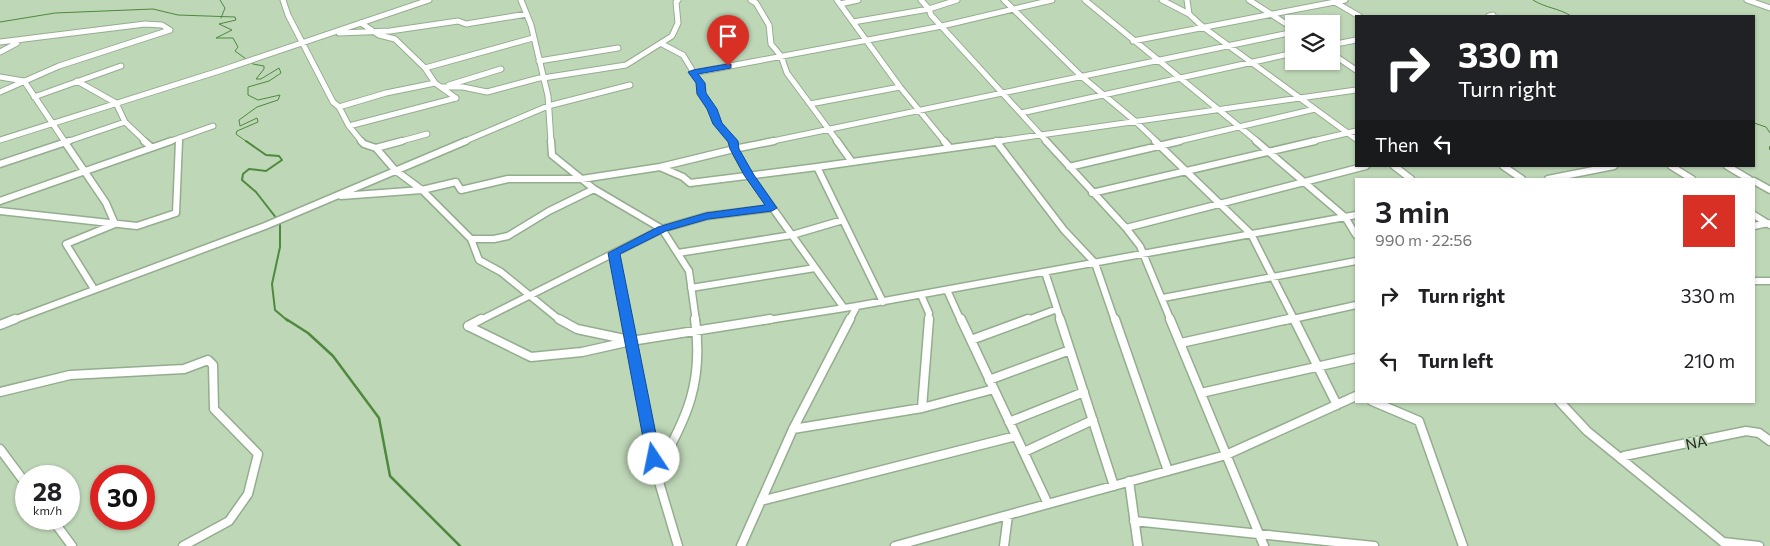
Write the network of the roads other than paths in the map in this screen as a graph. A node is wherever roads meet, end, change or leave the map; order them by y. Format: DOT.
graph roads {
  1 [pos="283,0"];
  2 [pos="429,0"];
  3 [pos="521,0"];
  4 [pos="678,0"];
  5 [pos="751,0"];
  6 [pos="858,0"];
  7 [pos="920,0"];
  8 [pos="957,0"];
  9 [pos="1004,0"];
  10 [pos="1052,0"];
  11 [pos="1085,0"];
  12 [pos="1162,0"];
  13 [pos="1187,0"];
  14 [pos="1249,0"];
  15 [pos="1345,0"];
  16 [pos="1747,0"];
  17 [pos="838,2"];
  18 [pos="1335,2"];
  19 [pos="1770,8"];
  20 [pos="930,9"];
  21 [pos="1013,10"];
  22 [pos="527,14"];
  23 [pos="1189,14"];
  24 [pos="1270,15"];
  25 [pos="1357,15"];
  26 [pos="852,22"];
  27 [pos="361,23"];
  28 [pos="1285,25"];
  29 [pos="942,26"];
  30 [pos="1203,27"];
  31 [pos="375,32"];
  32 [pos="329,33"];
  33 [pos="1285,33"];
  34 [pos="533,38"];
  35 [pos="21,40"];
  36 [pos="866,40"];
  37 [pos="1355,40"];
  38 [pos="1134,41"];
  39 [pos="0,42"];
  40 [pos="303,42"];
  41 [pos="1340,43"];
  42 [pos="662,44"];
  43 [pos="1229,46"];
  44 [pos="618,48"];
  45 [pos="0,52"];
  46 [pos="1285,54"];
  47 [pos="781,56"];
  48 [pos="1340,59"];
  49 [pos="1158,60"];
  50 [pos="539,61"];
  51 [pos="1251,62"];
  52 [pos="121,66"];
  53 [pos="425,68"];
  54 [pos="501,69"];
  55 [pos="1355,69"];
  56 [pos="693,72"];
  57 [pos="1081,76"];
  58 [pos="0,77"];
  59 [pos="543,78"];
  60 [pos="1180,78"];
  61 [pos="24,81"];
  62 [pos="77,81"];
  63 [pos="435,83"];
  64 [pos="630,85"];
  65 [pos="441,87"];
  66 [pos="900,87"];
  67 [pos="1355,90"];
  68 [pos="0,92"];
  69 [pos="1002,93"];
  70 [pos="1103,95"];
  71 [pos="34,97"];
  72 [pos="1300,98"];
  73 [pos="116,103"];
  74 [pos="810,104"];
  75 [pos="548,106"];
  76 [pos="339,107"];
  77 [pos="1218,109"];
  78 [pos="1315,109"];
  79 [pos="920,111"];
  80 [pos="1021,113"];
  81 [pos="1135,121"];
  82 [pos="125,122"];
  83 [pos="52,124"];
  84 [pos="214,126"];
  85 [pos="349,126"];
  86 [pos="1239,126"];
  87 [pos="828,129"];
  88 [pos="1355,132"];
  89 [pos="1349,133"];
  90 [pos="427,134"];
  91 [pos="1041,135"];
  92 [pos="179,138"];
  93 [pos="1355,138"];
  94 [pos="0,140"];
  95 [pos="996,141"];
  96 [pos="65,142"];
  97 [pos="1159,145"];
  98 [pos="150,147"];
  99 [pos="376,148"];
  100 [pos="950,148"];
  101 [pos="734,149"];
  102 [pos="1269,152"];
  103 [pos="852,162"];
  104 [pos="0,164"];
  105 [pos="817,166"];
  106 [pos="660,167"];
  107 [pos="1068,167"];
  108 [pos="1362,167"];
  109 [pos="1395,167"];
  110 [pos="1504,167"];
  111 [pos="1607,167"];
  112 [pos="1673,167"];
  113 [pos="1729,167"];
  114 [pos="395,170"];
  115 [pos="86,171"];
  116 [pos="1186,171"];
  117 [pos="1583,172"];
  118 [pos="749,175"];
  119 [pos="1410,178"];
  120 [pos="1521,178"];
  121 [pos="1553,178"];
  122 [pos="1591,178"];
  123 [pos="1690,178"];
  124 [pos="1747,178"];
  125 [pos="582,179"];
  126 [pos="1304,182"];
  127 [pos="1755,182"];
  128 [pos="594,189"];
  129 [pos="422,190"];
  130 [pos="1770,190"];
  131 [pos="1092,194"];
  132 [pos="336,196"];
  133 [pos="0,201"];
  134 [pos="1219,204"];
  135 [pos="772,208"];
  136 [pos="0,211"];
  137 [pos="1355,215"];
  138 [pos="1755,216"];
  139 [pos="1345,217"];
  140 [pos="843,220"];
  141 [pos="115,224"];
  142 [pos="1769,224"];
  143 [pos="1755,226"];
  144 [pos="1126,228"];
  145 [pos="662,229"];
  146 [pos="1355,233"];
  147 [pos="1251,234"];
  148 [pos="792,235"];
  149 [pos="471,239"];
  150 [pos="614,253"];
  151 [pos="678,253"];
  152 [pos="1144,254"];
  153 [pos="1355,261"];
  154 [pos="1095,263"];
  155 [pos="815,268"];
  156 [pos="1045,272"];
  157 [pos="1272,277"];
  158 [pos="1755,281"];
  159 [pos="1770,282"];
  160 [pos="691,288"];
  161 [pos="94,289"];
  162 [pos="947,290"];
  163 [pos="921,295"];
  164 [pos="528,296"];
  165 [pos="1163,298"];
  166 [pos="883,302"];
  167 [pos="1355,305"];
  168 [pos="857,306"];
  169 [pos="844,308"];
  170 [pos="1057,310"];
  171 [pos="1293,319"];
  172 [pos="0,325"];
  173 [pos="697,332"];
  174 [pos="971,340"];
  175 [pos="631,341"];
  176 [pos="1181,343"];
  177 [pos="1070,350"];
  178 [pos="1355,358"];
  179 [pos="1317,366"];
  180 [pos="989,380"];
  181 [pos="994,388"];
  182 [pos="0,392"];
  183 [pos="1084,392"];
  184 [pos="1201,393"];
  185 [pos="1355,396"];
  186 [pos="1377,403"];
  187 [pos="1561,403"];
  188 [pos="1337,405"];
  189 [pos="922,408"];
  190 [pos="1093,420"];
  191 [pos="1010,422"];
  192 [pos="793,429"];
  193 [pos="1016,436"];
  194 [pos="1770,442"];
  195 [pos="0,449"];
  196 [pos="1024,452"];
  197 [pos="1226,455"];
  198 [pos="1621,459"];
  199 [pos="15,469"];
  200 [pos="1168,471"];
  201 [pos="656,472"];
  202 [pos="1129,482"];
  203 [pos="1114,486"];
  204 [pos="761,501"];
  205 [pos="1048,504"];
  206 [pos="1008,515"];
  207 [pos="1134,521"];
  208 [pos="60,530"];
  209 [pos="1259,535"];
  210 [pos="1725,544"];
  211 [pos="72,546"];
  212 [pos="183,546"];
  213 [pos="678,546"];
  214 [pos="741,546"];
  215 [pos="894,546"];
  216 [pos="1004,546"];
  217 [pos="1138,546"];
  218 [pos="1264,546"];
  219 [pos="1374,546"];
  220 [pos="1463,546"];
  221 [pos="1759,546"];
  1 -- 40 [label="street"];
  2 -- 27 [label="street"];
  3 -- 22 [label="street"];
  4 -- 42 [label="street"];
  5 -- 47 [label="street"];
  6 -- 17 [label="street"];
  7 -- 20 [label="street"];
  8 -- 20 [label="street"];
  9 -- 21 [label="street"];
  10 -- 21 [label="street"];
  11 -- 38 [label="street"];
  12 -- 23 [label="street"];
  13 -- 23 [label="street"];
  14 -- 24 [label="street"];
  15 -- 18 [label="street"];
  16 -- 19 [label="street"];
  17 -- 26 [label="street"];
  18 -- 24 [label="street"];
  18 -- 25 [label="street"];
  20 -- 26 [label="street"];
  20 -- 29 [label="street"];
  21 -- 29 [label="street"];
  21 -- 57 [label="street"];
  22 -- 31 [label="street"];
  22 -- 34 [label="street"];
  23 -- 30 [label="street"];
  24 -- 28 [label="street"];
  24 -- 30 [label="street"];
  26 -- 36 [label="street"];
  27 -- 31 [label="street"];
  27 -- 32 [label="street"];
  29 -- 36 [label="street"];
  29 -- 69 [label="street"];
  30 -- 38 [label="street"];
  30 -- 43 [label="street"];
  31 -- 32 [label="street"];
  31 -- 53 [label="street"];
  32 -- 40 [label="street"];
  33 -- 43 [label="street"];
  34 -- 50 [label="street"];
  34 -- 53 [label="street"];
  35 -- 39 [label="street"];
  35 -- 45 [label="street"];
  35 -- 61 [label="street"];
  36 -- 47 [label="street"];
  36 -- 66 [label="street"];
  37 -- 41 [label="street"];
  38 -- 49 [label="street"];
  40 -- 73 [label="street"];
  40 -- 76 [label="street"];
  42 -- 56 [label="street"];
  42 -- 59 [label="street"];
  43 -- 49 [label="street"];
  43 -- 51 [label="street"];
  44 -- 50 [label="street"];
  46 -- 51 [label="street"];
  47 -- 56 [label="street"];
  47 -- 74 [label="street"];
  48 -- 55 [label="street"];
  49 -- 57 [label="street"];
  49 -- 60 [label="street"];
  50 -- 59 [label="street"];
  51 -- 60 [label="street"];
  51 -- 72 [label="street"];
  52 -- 62 [label="street"];
  53 -- 63 [label="street"];
  54 -- 65 [label="street"];
  56 -- 101 [label="street"];
  57 -- 69 [label="street"];
  57 -- 70 [label="street"];
  58 -- 61 [label="street"];
  59 -- 65 [label="street"];
  59 -- 75 [label="street"];
  60 -- 70 [label="street"];
  60 -- 77 [label="street"];
  61 -- 68 [label="street"];
  61 -- 71 [label="street"];
  62 -- 71 [label="street"];
  62 -- 73 [label="street"];
  63 -- 65 [label="street"];
  63 -- 76 [label="street"];
  64 -- 75 [label="street"];
  65 -- 85 [label="street"];
  66 -- 74 [label="street"];
  66 -- 79 [label="street"];
  67 -- 72 [label="street"];
  69 -- 79 [label="street"];
  69 -- 80 [label="street"];
  70 -- 80 [label="street"];
  70 -- 81 [label="street"];
  71 -- 83 [label="street"];
  72 -- 77 [label="street"];
  72 -- 78 [label="street"];
  73 -- 82 [label="street"];
  73 -- 83 [label="street"];
  74 -- 87 [label="street"];
  75 -- 114 [label="street"];
  75 -- 125 [label="street"];
  76 -- 85 [label="street"];
  77 -- 81 [label="street"];
  77 -- 86 [label="street"];
  78 -- 86 [label="street"];
  78 -- 89 [label="street"];
  79 -- 87 [label="street"];
  79 -- 100 [label="street"];
  80 -- 91 [label="street"];
  81 -- 91 [label="street"];
  81 -- 97 [label="street"];
  82 -- 96 [label="street"];
  82 -- 98 [label="street"];
  83 -- 94 [label="street"];
  83 -- 96 [label="street"];
  84 -- 92 [label="street"];
  85 -- 99 [label="street"];
  86 -- 97 [label="street"];
  86 -- 102 [label="street"];
  87 -- 101 [label="street"];
  87 -- 103 [label="street"];
  88 -- 89 [label="street"];
  89 -- 93 [label="street"];
  89 -- 102 [label="street"];
  90 -- 99 [label="street"];
  91 -- 95 [label="street"];
  91 -- 107 [label="street"];
  92 -- 98 [label="street"];
  92 -- 141 [label="street"];
  95 -- 100 [label="street"];
  95 -- 154 [label="street"];
  96 -- 104 [label="street"];
  96 -- 115 [label="street"];
  97 -- 107 [label="street"];
  97 -- 116 [label="street"];
  98 -- 115 [label="street"];
  99 -- 114 [label="street"];
  100 -- 103 [label="street"];
  101 -- 106 [label="street"];
  101 -- 118 [label="street"];
  102 -- 116 [label="street"];
  102 -- 126 [label="street"];
  103 -- 105 [label="street"];
  105 -- 118 [label="street"];
  105 -- 140 [label="street"];
  106 -- 118 [label="street"];
  106 -- 125 [label="street"];
  107 -- 131 [label="street"];
  108 -- 126 [label="street"];
  109 -- 119 [label="street"];
  110 -- 120 [label="street"];
  111 -- 117 [label="street"];
  112 -- 123 [label="street"];
  113 -- 124 [label="street"];
  114 -- 129 [label="street"];
  114 -- 132 [label="street"];
  115 -- 133 [label="street"];
  115 -- 141 [label="street"];
  116 -- 131 [label="street"];
  116 -- 134 [label="street"];
  117 -- 121 [label="street"];
  117 -- 122 [label="street"];
  118 -- 135 [label="street"];
  125 -- 128 [label="street"];
  125 -- 129 [label="street"];
  126 -- 134 [label="street"];
  126 -- 139 [label="street"];
  127 -- 130 [label="street"];
  128 -- 145 [label="street"];
  128 -- 149 [label="street"];
  129 -- 132 [label="street"];
  129 -- 149 [label="street"];
  131 -- 144 [label="street"];
  132 -- 161 [label="street"];
  134 -- 144 [label="street"];
  134 -- 147 [label="street"];
  135 -- 145 [label="street"];
  135 -- 148 [label="street"];
  136 -- 141 [label="street"];
  137 -- 139 [label="street"];
  138 -- 142 [label="street"];
  139 -- 146 [label="street"];
  139 -- 147 [label="street"];
  140 -- 148 [label="street"];
  140 -- 166 [label="street"];
  141 -- 161 [label="street"];
  142 -- 143 [label="street"];
  144 -- 152 [label="street"];
  145 -- 150 [label="street"];
  145 -- 151 [label="street"];
  147 -- 152 [label="street"];
  147 -- 157 [label="street"];
  148 -- 151 [label="street"];
  148 -- 155 [label="street"];
  149 -- 164 [label="street"];
  150 -- 164 [label="street"];
  150 -- 175 [label="street"];
  151 -- 160 [label="street"];
  152 -- 154 [label="street"];
  152 -- 165 [label="street"];
  153 -- 157 [label="street"];
  154 -- 156 [label="street"];
  154 -- 200 [label="street"];
  155 -- 160 [label="street"];
  155 -- 169 [label="street"];
  156 -- 162 [label="street"];
  156 -- 170 [label="street"];
  157 -- 165 [label="street"];
  157 -- 171 [label="street"];
  158 -- 159 [label="street"];
  160 -- 173 [label="street"];
  161 -- 172 [label="street"];
  162 -- 163 [label="street"];
  162 -- 174 [label="street"];
  163 -- 166 [label="street"];
  163 -- 189 [label="street"];
  164 -- 175 [label="street"];
  164 -- 175 [label="street"];
  165 -- 176 [label="street"];
  166 -- 168 [label="street"];
  167 -- 171 [label="street"];
  168 -- 169 [label="street"];
  168 -- 192 [label="street"];
  169 -- 173 [label="street"];
  170 -- 174 [label="street"];
  170 -- 177 [label="street"];
  171 -- 176 [label="street"];
  171 -- 179 [label="street"];
  173 -- 175 [label="street"];
  173 -- 201 [label="street"];
  174 -- 180 [label="street"];
  175 -- 201 [label="street"];
  176 -- 184 [label="street"];
  177 -- 180 [label="street"];
  177 -- 183 [label="street"];
  178 -- 179 [label="street"];
  179 -- 184 [label="street"];
  179 -- 188 [label="street"];
  180 -- 181 [label="street"];
  181 -- 189 [label="street"];
  181 -- 191 [label="street"];
  182 -- 212 [label="street"];
  183 -- 190 [label="street"];
  183 -- 191 [label="street"];
  184 -- 197 [label="street"];
  185 -- 188 [label="street"];
  186 -- 220 [label="street"];
  187 -- 198 [label="street"];
  188 -- 197 [label="street"];
  189 -- 192 [label="street"];
  190 -- 196 [label="street"];
  190 -- 203 [label="street"];
  191 -- 193 [label="street"];
  192 -- 204 [label="street"];
  193 -- 196 [label="street"];
  193 -- 204 [label="street"];
  194 -- 198 [label="street, NA"];
  195 -- 199 [label="street"];
  196 -- 205 [label="street"];
  197 -- 200 [label="street"];
  197 -- 209 [label="street"];
  198 -- 210 [label="street"];
  200 -- 202 [label="street"];
  201 -- 213 [label="street"];
  202 -- 203 [label="street"];
  202 -- 207 [label="street"];
  203 -- 205 [label="street"];
  204 -- 214 [label="street"];
  205 -- 206 [label="street"];
  206 -- 215 [label="street"];
  206 -- 216 [label="street"];
  207 -- 209 [label="street"];
  207 -- 217 [label="street"];
  208 -- 211 [label="street"];
  209 -- 218 [label="street"];
  209 -- 219 [label="street"];
  210 -- 221 [label="street"];
}
